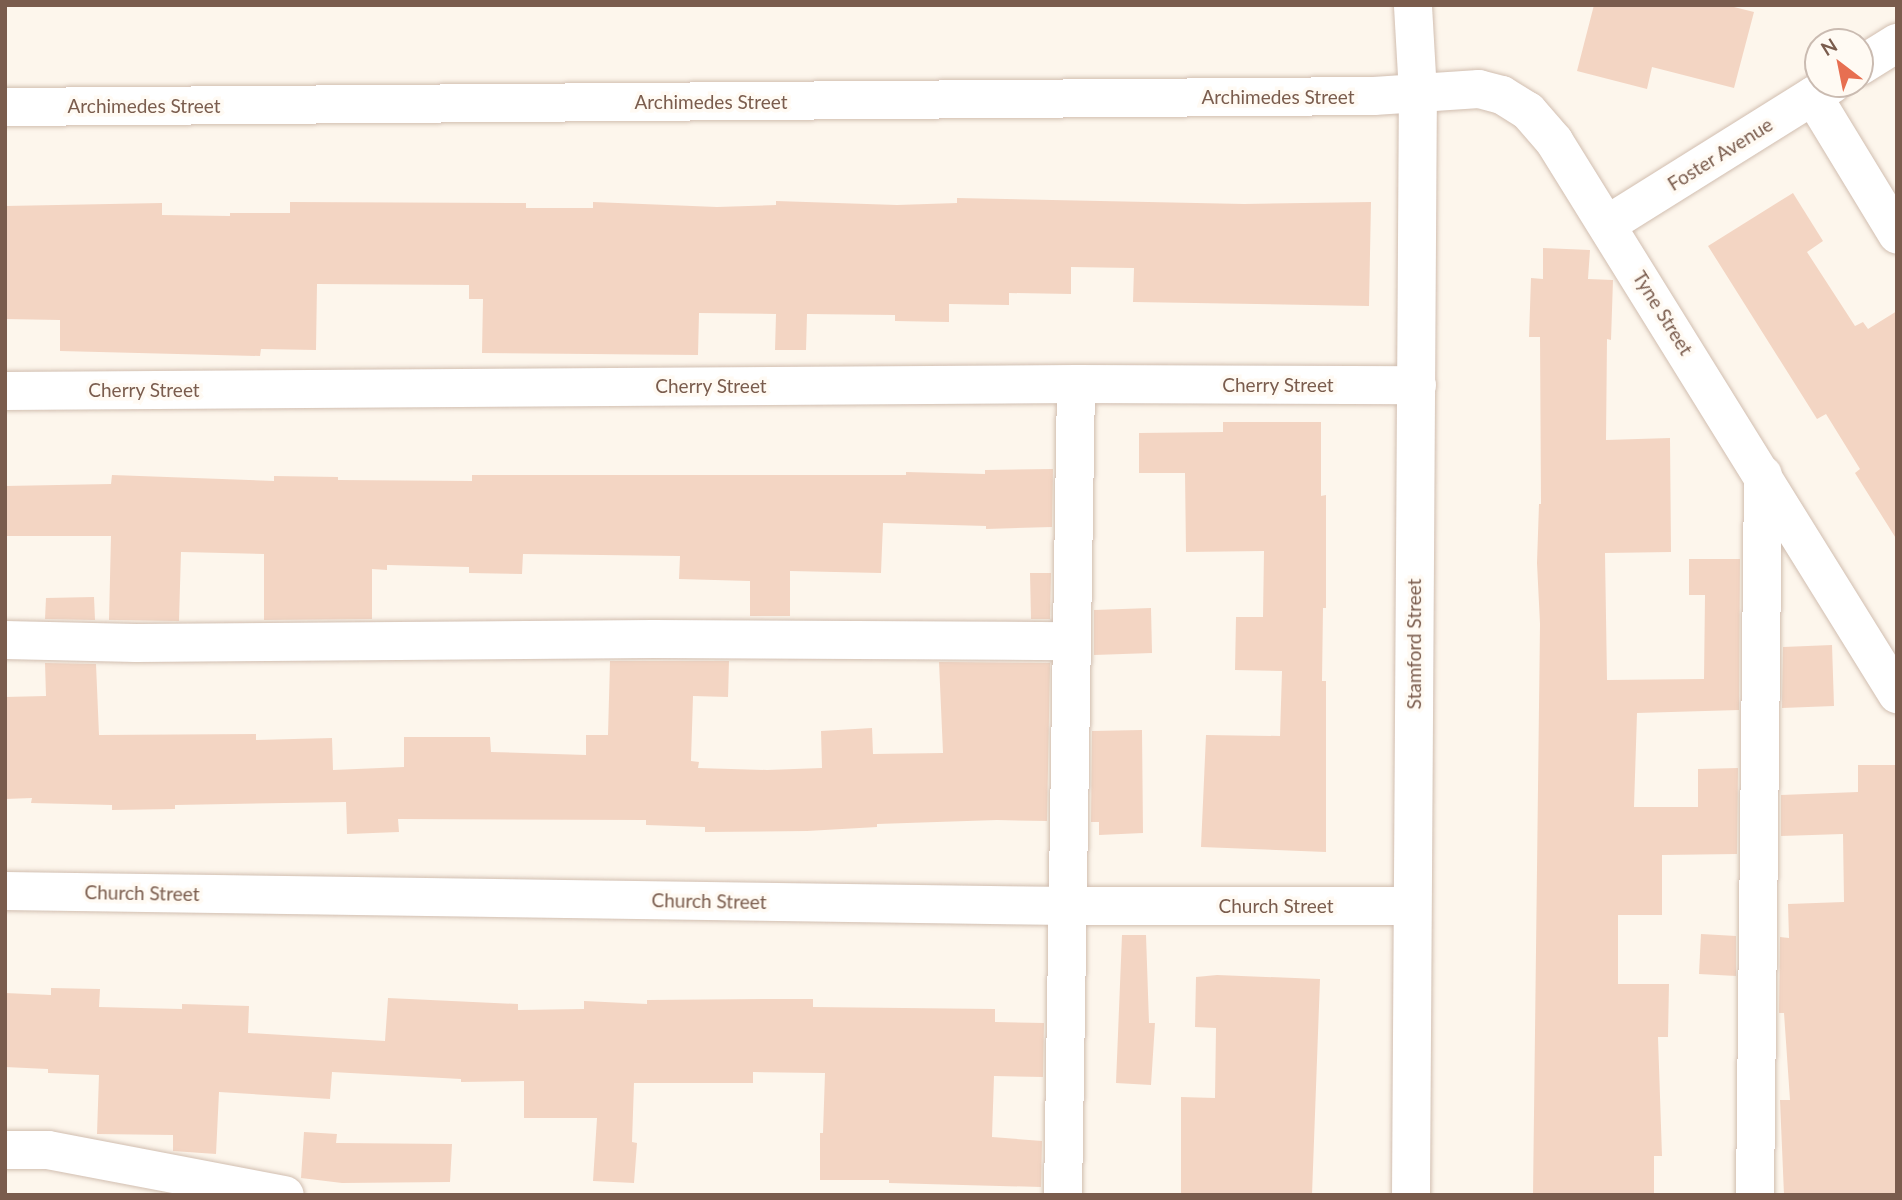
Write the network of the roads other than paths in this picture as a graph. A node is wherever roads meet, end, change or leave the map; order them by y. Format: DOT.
graph roads {
  1 [pos="1413,5"];
  2 [pos="1897,43"];
  3 [pos="1874,57"];
  4 [pos="1418,93"];
  5 [pos="1810,98"];
  6 [pos="1827,98"];
  7 [pos="5,107"];
  8 [pos="1608,224"];
  9 [pos="1897,234"];
  10 [pos="1076,384"];
  11 [pos="1417,385"];
  12 [pos="5,391"];
  13 [pos="1763,475"];
  14 [pos="5,640"];
  15 [pos="1071,641"];
  16 [pos="1897,694"];
  17 [pos="5,891"];
  18 [pos="1069,906"];
  19 [pos="1412,906"];
  20 [pos="5,1150"];
  21 [pos="285,1195"];
  22 [pos="1063,1195"];
  23 [pos="1411,1195"];
  24 [pos="1755,1195"];
  1 -- 4 [label="street"];
  2 -- 3 [label="street"];
  4 -- 7 [label="street, Archimedes Street"];
  4 -- 8 [label="street, Tyne Street"];
  4 -- 11 [label="street, Stamford Street"];
  5 -- 8 [label="street, Foster Avenue"];
  6 -- 9 [label="street"];
  8 -- 13 [label="street, Tyne Street"];
  10 -- 11 [label="street, Cherry Street"];
  10 -- 12 [label="street, Cherry Street"];
  10 -- 15 [label="street"];
  11 -- 19 [label="street, Stamford Street"];
  13 -- 16 [label="street, Tyne Street"];
  13 -- 24 [label="street"];
  14 -- 15 [label="street"];
  15 -- 18 [label="street"];
  17 -- 18 [label="street, Church Street"];
  18 -- 19 [label="street, Church Street"];
  18 -- 22 [label="street"];
  19 -- 23 [label="street, Stamford Street"];
  20 -- 21 [label="street"];
}
